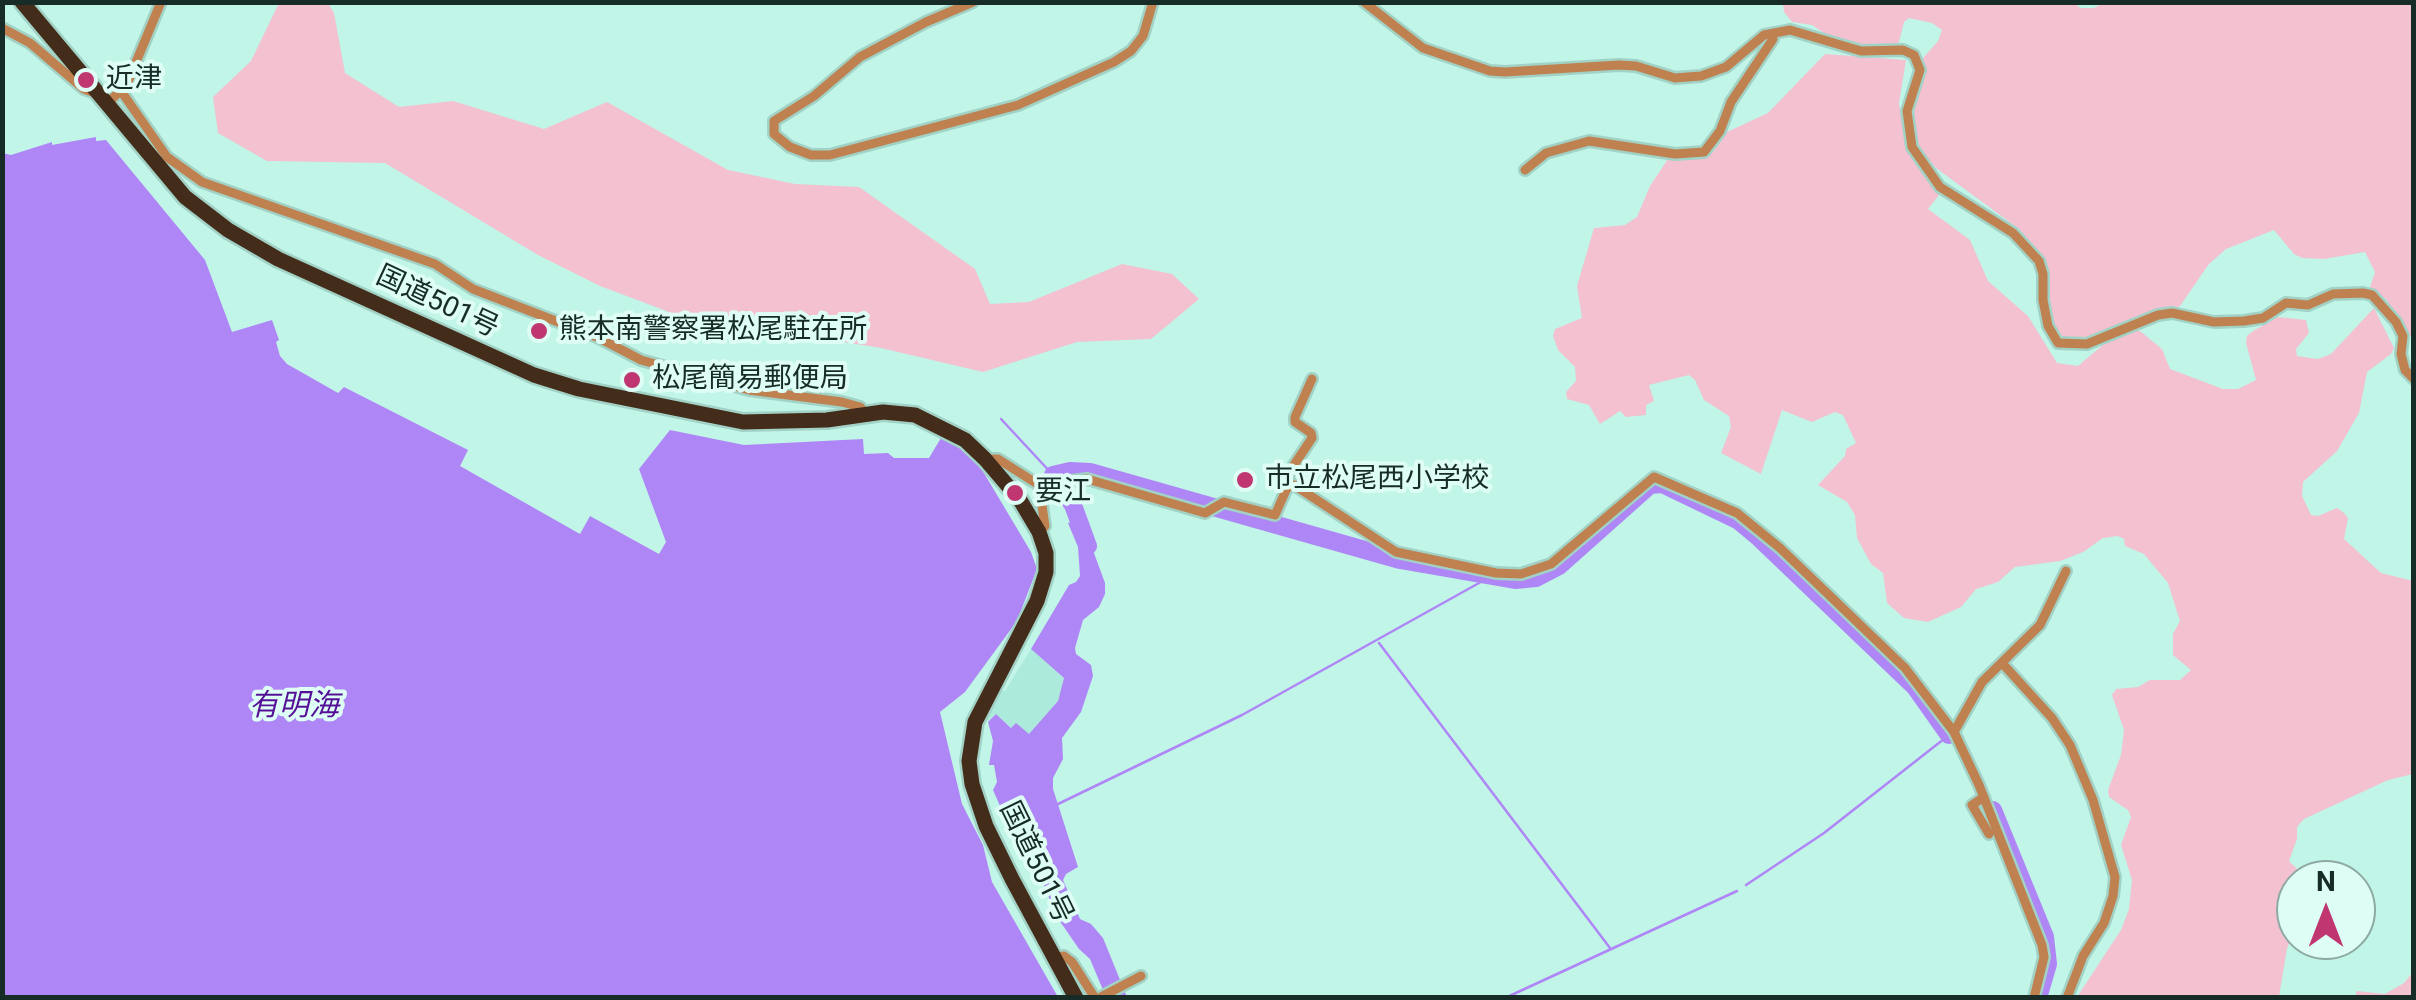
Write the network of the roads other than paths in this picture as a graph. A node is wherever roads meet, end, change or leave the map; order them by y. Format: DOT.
graph roads {
  1 [pos="22,2"];
  2 [pos="161,2"];
  3 [pos="974,2"];
  4 [pos="1153,2"];
  5 [pos="1364,2"];
  6 [pos="2,28"];
  7 [pos="1771,35"];
  8 [pos="121,91"];
  9 [pos="102,99"];
  10 [pos="1525,170"];
  11 [pos="1312,379"];
  12 [pos="2414,379"];
  13 [pos="865,414"];
  14 [pos="985,459"];
  15 [pos="1043,484"];
  16 [pos="1289,485"];
  17 [pos="1040,532"];
  18 [pos="2066,572"];
  19 [pos="2002,662"];
  20 [pos="1954,732"];
  21 [pos="1984,797"];
  22 [pos="1989,834"];
  23 [pos="1054,957"];
  24 [pos="1142,976"];
  25 [pos="1098,997"];
  26 [pos="1076,998"];
  27 [pos="2034,998"];
  28 [pos="2067,998"];
  1 -- 9 [label="highway, 国道501号"];
  2 -- 8 [label="street"];
  3 -- 4 [label="street"];
  5 -- 7 [label="street"];
  6 -- 9 [label="street"];
  7 -- 10 [label="street"];
  7 -- 12 [label="street"];
  8 -- 9 [label="street"];
  8 -- 13 [label="street"];
  9 -- 13 [label="highway, 国道501号"];
  11 -- 16 [label="street"];
  13 -- 14 [label="highway, 国道501号"];
  14 -- 15 [label="street"];
  14 -- 17 [label="highway, 国道501号"];
  15 -- 16 [label="street"];
  15 -- 17 [label="street"];
  16 -- 20 [label="street"];
  17 -- 23 [label="highway, 国道501号"];
  18 -- 19 [label="street"];
  19 -- 20 [label="street"];
  19 -- 28 [label="street"];
  20 -- 21 [label="street"];
  21 -- 22 [label="street"];
  21 -- 27 [label="street"];
  23 -- 25 [label="street"];
  23 -- 26 [label="highway, 国道501号"];
  24 -- 25 [label="street"];
}
